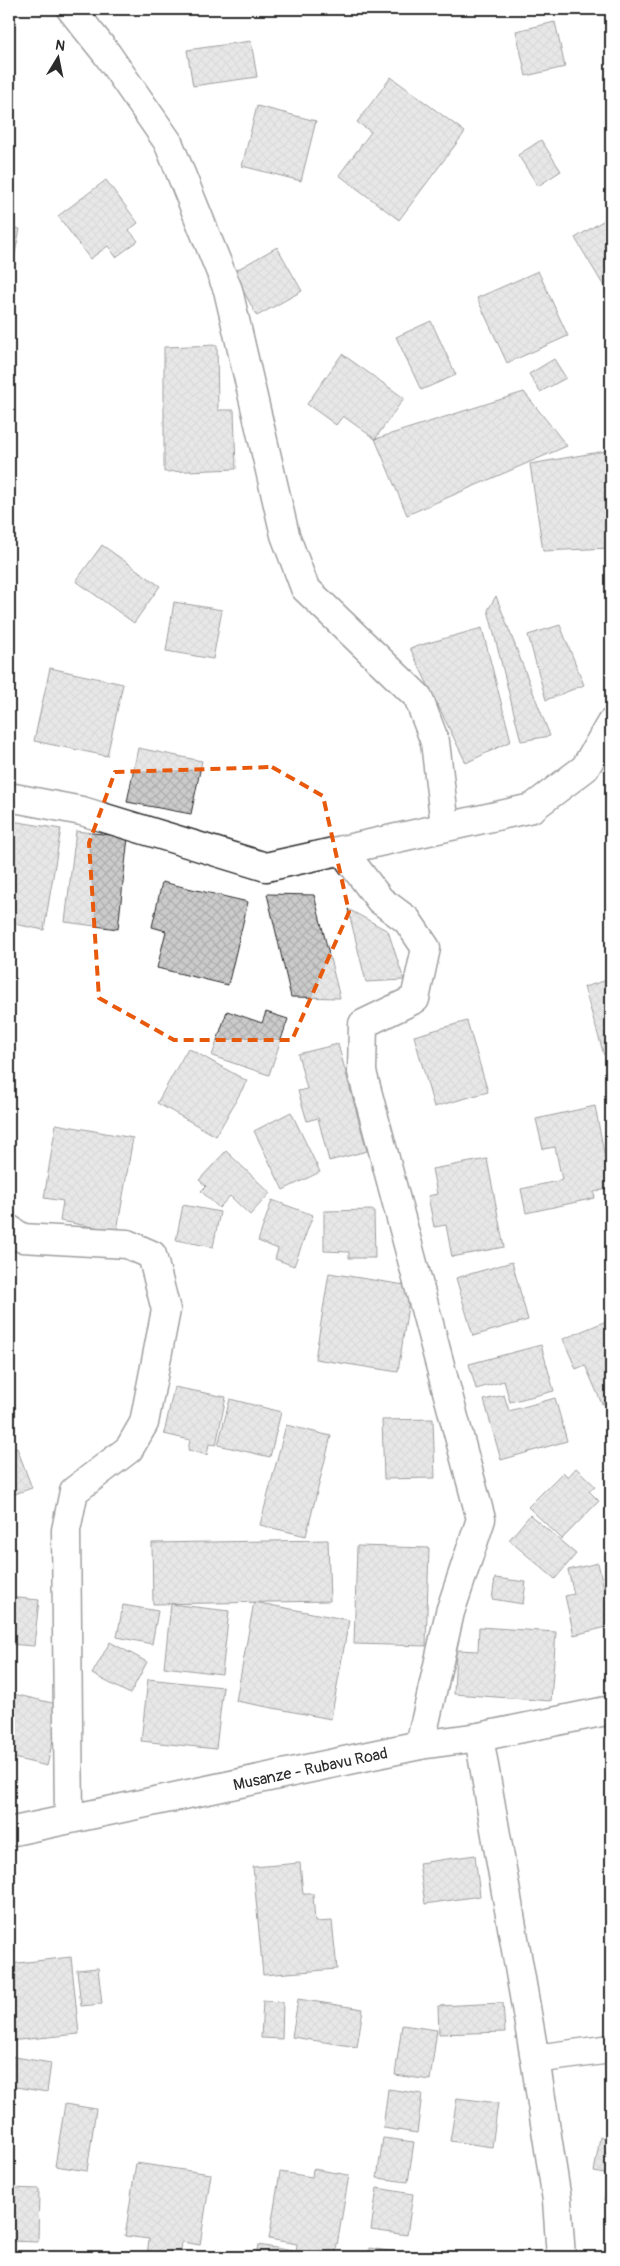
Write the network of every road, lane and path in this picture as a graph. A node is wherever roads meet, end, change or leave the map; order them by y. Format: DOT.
graph roads {
  1 [pos="71,9"];
  2 [pos="611,723"];
  3 [pos="9,796"];
  4 [pos="445,826"];
  5 [pos="342,850"];
  6 [pos="9,1228"];
  7 [pos="611,1710"];
  8 [pos="479,1737"];
  9 [pos="420,1745"];
  10 [pos="68,1819"];
  11 [pos="9,1832"];
  12 [pos="611,2049"];
  13 [pos="535,2059"];
  14 [pos="561,2257"];
  1 -- 4 [label="main road"];
  2 -- 4 [label="main road"];
  3 -- 5 [label="main road"];
  4 -- 5 [label="main road"];
  5 -- 9 [label="main road"];
  6 -- 10 [label="main road"];
  7 -- 8 [label="main road, Musanze - Rubavu Road"];
  8 -- 9 [label="main road, Musanze - Rubavu Road"];
  8 -- 13 [label="main road"];
  9 -- 10 [label="main road, Musanze - Rubavu Road"];
  10 -- 11 [label="main road, Musanze - Rubavu Road"];
  12 -- 13 [label="main road"];
  13 -- 14 [label="main road"];
}
